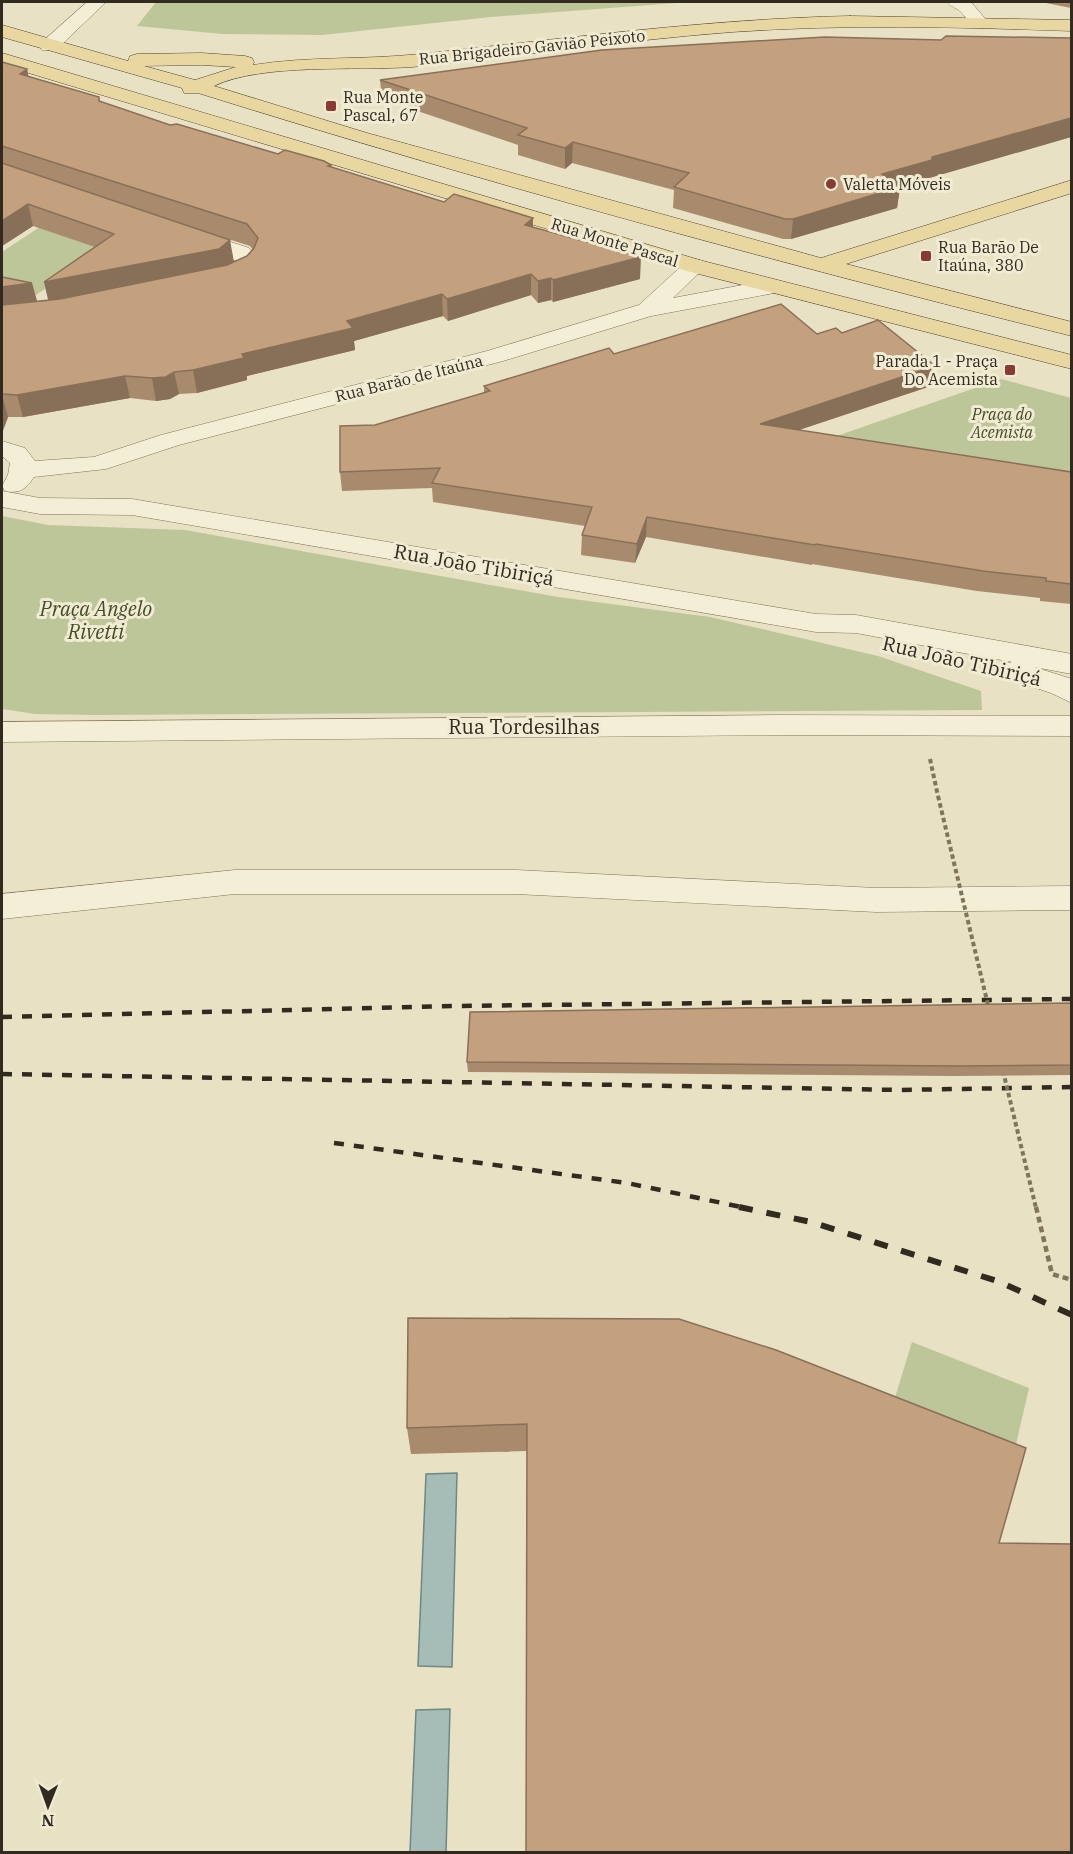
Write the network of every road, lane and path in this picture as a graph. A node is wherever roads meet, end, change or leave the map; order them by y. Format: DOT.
graph roads {
  1 [pos="97,2"];
  2 [pos="956,2"];
  3 [pos="979,22"];
  4 [pos="1071,26"];
  5 [pos="2,31"];
  6 [pos="50,46"];
  7 [pos="2,59"];
  8 [pos="100,60"];
  9 [pos="285,68"];
  10 [pos="195,86"];
  11 [pos="163,106"];
  12 [pos="1071,186"];
  13 [pos="553,223"];
  14 [pos="168,228"];
  15 [pos="822,265"];
  16 [pos="695,266"];
  17 [pos="197,285"];
  18 [pos="769,287"];
  19 [pos="647,310"];
  20 [pos="1071,329"];
  21 [pos="1071,362"];
  22 [pos="170,440"];
  23 [pos="13,468"];
  24 [pos="90,472"];
  25 [pos="2,499"];
  26 [pos="132,507"];
  27 [pos="816,623"];
  28 [pos="1071,664"];
  29 [pos="1071,693"];
  30 [pos="1063,722"];
  31 [pos="2,732"];
  32 [pos="930,755"];
  33 [pos="1071,898"];
  34 [pos="2,907"];
  35 [pos="991,1017"];
  36 [pos="1002,1064"];
  37 [pos="1071,1280"];
  1 -- 6 [label="street"];
  2 -- 3 [label="street"];
  3 -- 4 [label="main road, Rua Brigadeiro Gavião Peixoto"];
  3 -- 9 [label="main road, Rua Brigadeiro Gavião Peixoto"];
  5 -- 6 [label="main road"];
  6 -- 8 [label="main road"];
  7 -- 11 [label="main road"];
  8 -- 9 [label="main road"];
  8 -- 10 [label="main road"];
  9 -- 10 [label="main road, Rua Brigadeiro Gavião Peixoto"];
  10 -- 11 [label="main road, Rua Brigadeiro Gavião Peixoto"];
  10 -- 15 [label="main road, Rua Monte Pascal"];
  11 -- 13 [label="main road, Rua Monte Pascal"];
  12 -- 15 [label="main road"];
  13 -- 15 [label="main road"];
  13 -- 16 [label="main road, Rua Monte Pascal"];
  14 -- 17 [label="street"];
  15 -- 20 [label="main road, Rua Monte Pascal"];
  16 -- 18 [label="main road, Rua Monte Pascal"];
  16 -- 19 [label="street, Rua Barão de Itaúna"];
  18 -- 19 [label="street, Rua Barão de Itaúna"];
  18 -- 21 [label="main road, Rua Monte Pascal"];
  19 -- 22 [label="street, Rua Barão de Itaúna"];
  22 -- 23 [label="street, Rua Barão de Itaúna"];
  22 -- 24 [label="street, Rua Barão de Itaúna"];
  23 -- 24 [label="street, Rua João Tibiriçá"];
  24 -- 26 [label="street, Rua João Tibiriçá"];
  25 -- 26 [label="street, Rua João Tibiriçá"];
  26 -- 27 [label="street, Rua João Tibiriçá"];
  27 -- 28 [label="street, Rua João Tibiriçá"];
  27 -- 29 [label="street, Rua João Tibiriçá"];
  30 -- 31 [label="street, Rua Tordesilhas"];
  32 -- 35 [label="path, bridge"];
  33 -- 34 [label="street"];
  36 -- 37 [label="path, bridge"];
}
